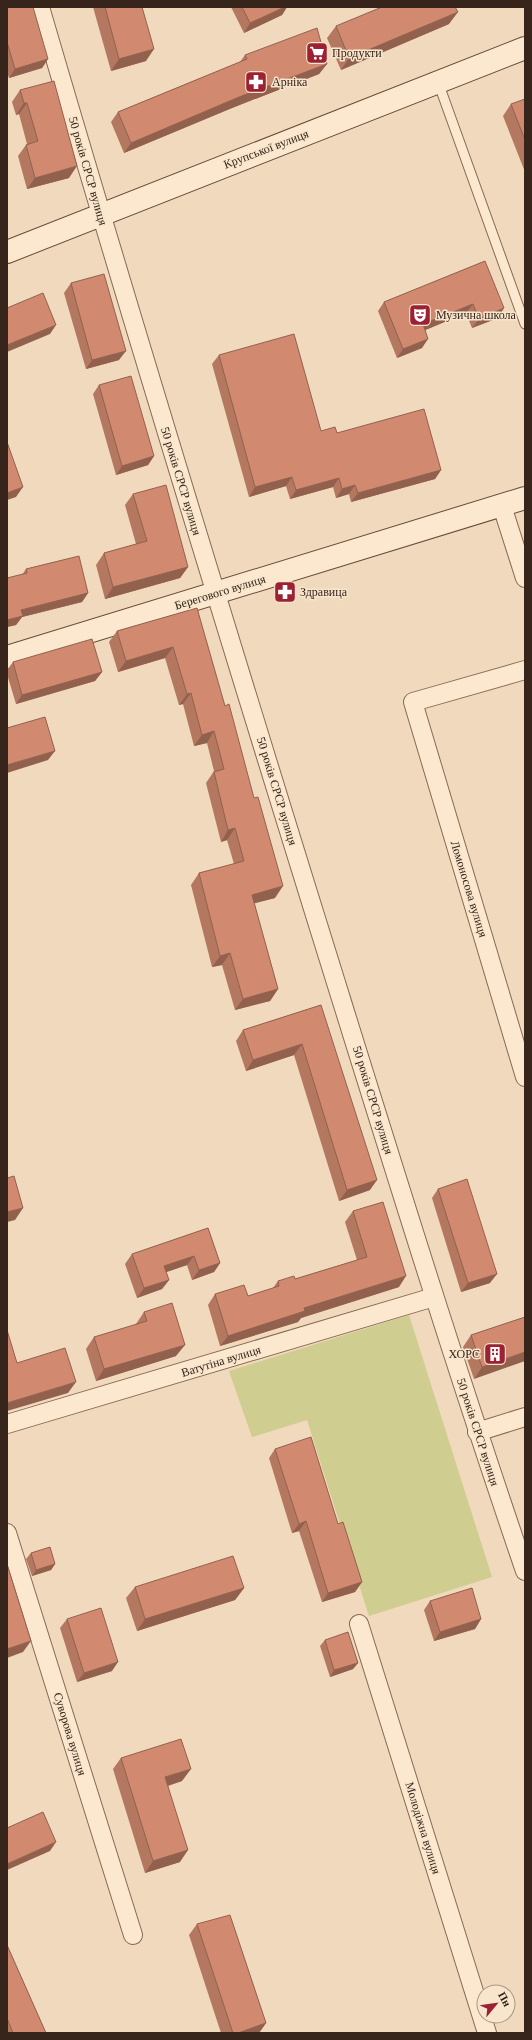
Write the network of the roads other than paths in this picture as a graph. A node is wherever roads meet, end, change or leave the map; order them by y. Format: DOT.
graph roads {
  1 [pos="40,7"];
  2 [pos="525,48"];
  3 [pos="438,82"];
  4 [pos="100,215"];
  5 [pos="7,252"];
  6 [pos="525,324"];
  7 [pos="525,498"];
  8 [pos="502,506"];
  9 [pos="525,578"];
  10 [pos="215,593"];
  11 [pos="7,657"];
  12 [pos="525,670"];
  13 [pos="525,1077"];
  14 [pos="434,1297"];
  15 [pos="525,1418"];
  16 [pos="7,1424"];
  17 [pos="477,1432"];
  18 [pos="7,1532"];
  19 [pos="525,1571"];
  20 [pos="359,1624"];
  21 [pos="133,1935"];
  22 [pos="487,2033"];
  1 -- 4 [label="street, 50 років СРСР вулиця"];
  2 -- 3 [label="main road, Крупської вулиця"];
  3 -- 4 [label="main road, Крупської вулиця"];
  3 -- 6 [label="lane"];
  4 -- 5 [label="main road, Крупської вулиця"];
  4 -- 10 [label="street, 50 років СРСР вулиця"];
  7 -- 8 [label="main road, Берегового вулиця"];
  8 -- 9 [label="street"];
  8 -- 10 [label="main road, Берегового вулиця"];
  10 -- 11 [label="main road, Берегового вулиця"];
  10 -- 14 [label="street, 50 років СРСР вулиця"];
  12 -- 13 [label="street, Ломоносова вулиця"];
  14 -- 16 [label="street, Ватутіна вулиця"];
  14 -- 17 [label="street, 50 років СРСР вулиця"];
  15 -- 17 [label="street"];
  17 -- 19 [label="street, 50 років СРСР вулиця"];
  18 -- 21 [label="street, Суворова вулиця"];
  20 -- 22 [label="street, Молодіжна вулиця"];
}
